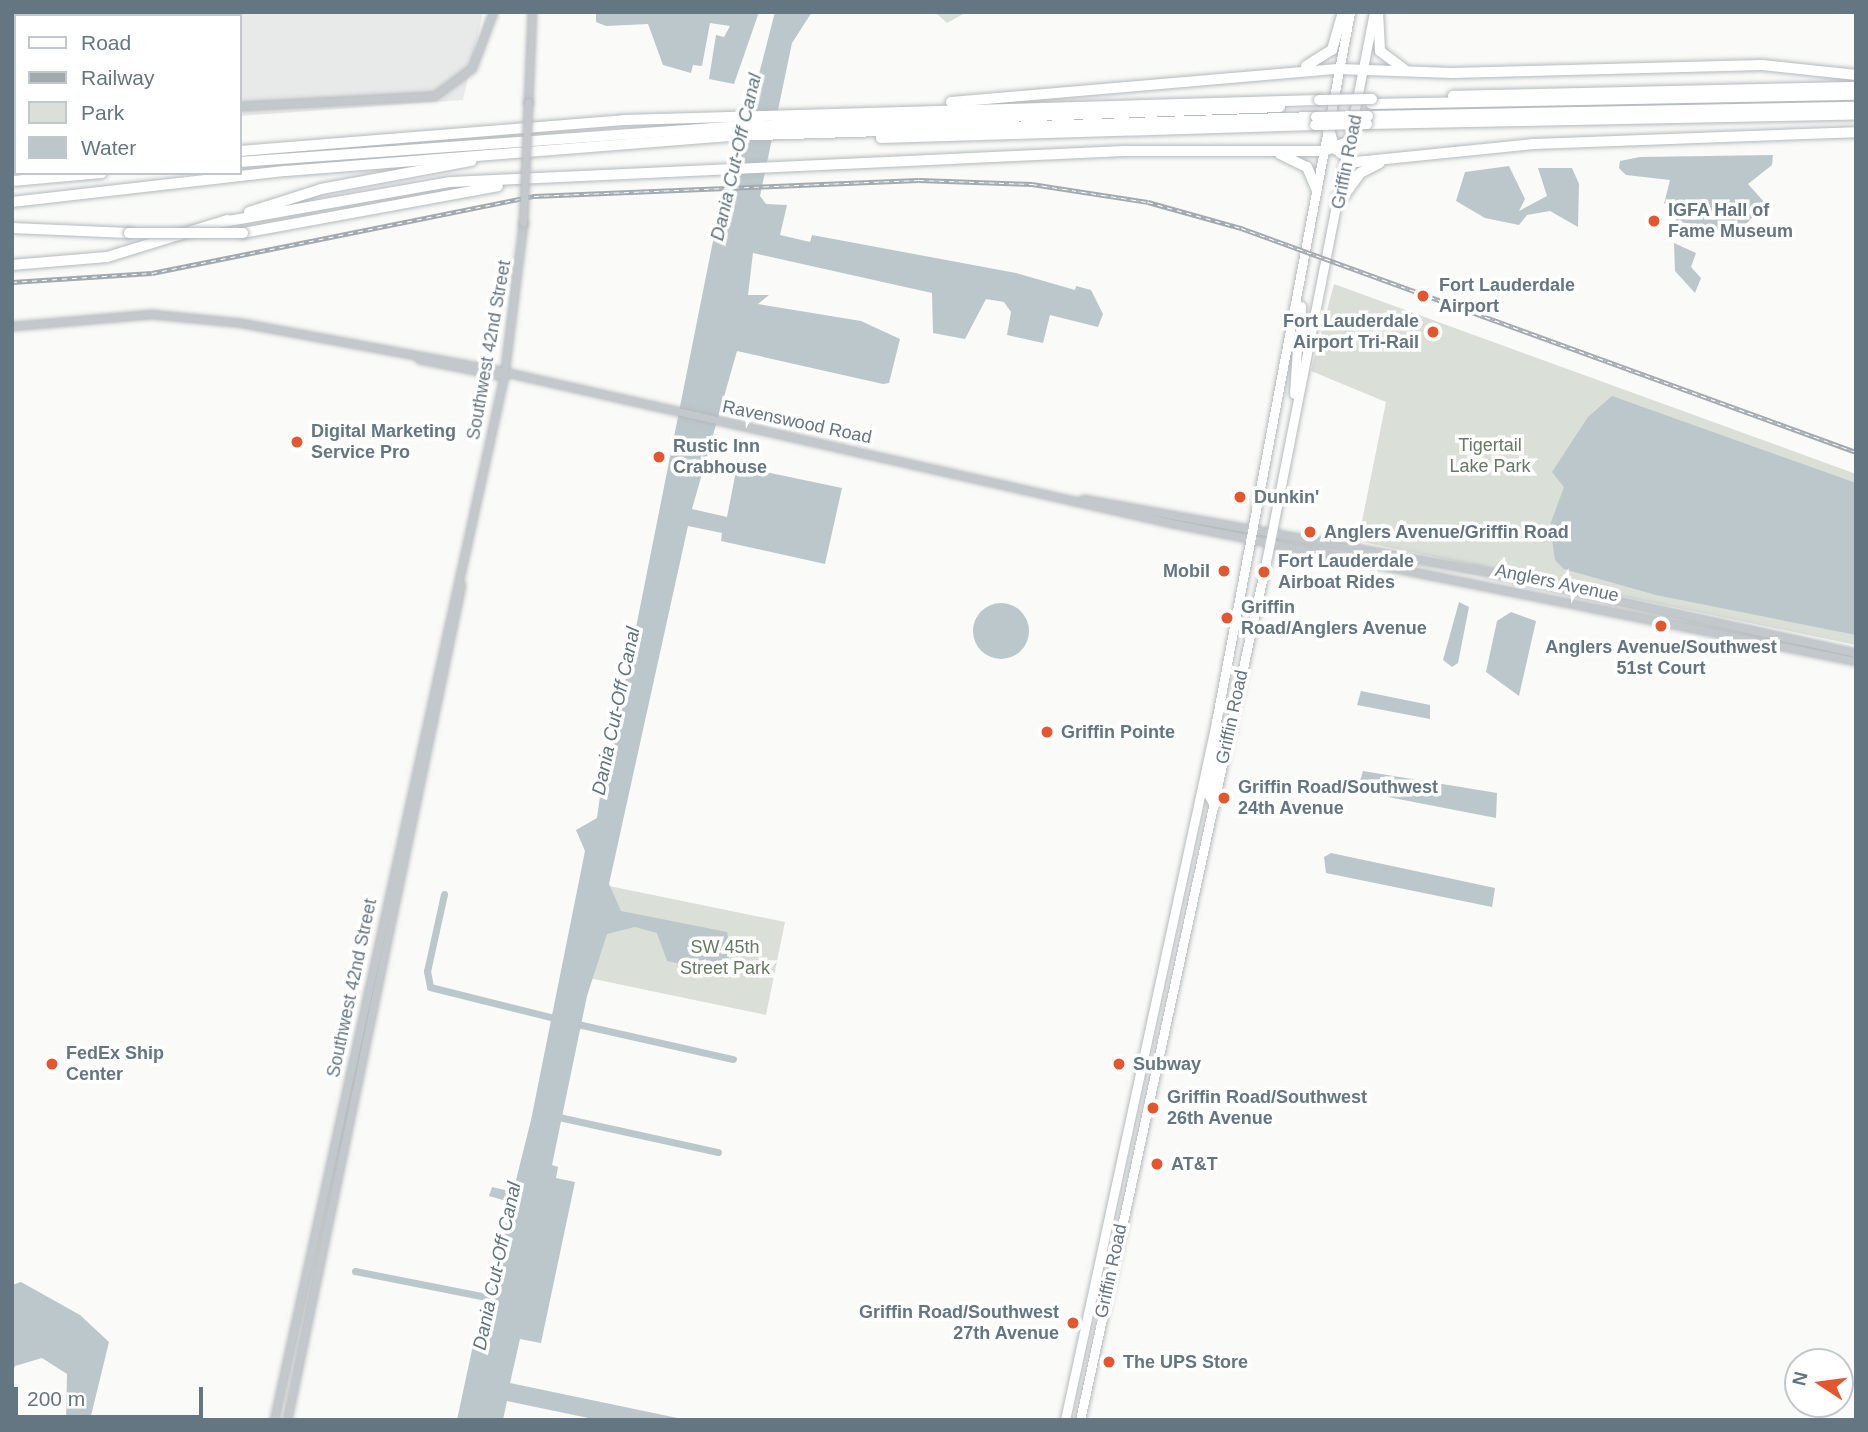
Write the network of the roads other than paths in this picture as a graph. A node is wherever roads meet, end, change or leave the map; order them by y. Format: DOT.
graph roads {
  1 [pos="493,12"];
  2 [pos="532,12"];
  3 [pos="1343,12"];
  4 [pos="1350,12"];
  5 [pos="1376,12"];
  6 [pos="1338,69"];
  7 [pos="1365,70"];
  8 [pos="1298,71"];
  9 [pos="1407,71"];
  10 [pos="1856,75"];
  11 [pos="1856,87"];
  12 [pos="1856,95"];
  13 [pos="242,106"];
  14 [pos="1856,107"];
  15 [pos="936,108"];
  16 [pos="1369,111"];
  17 [pos="1317,112"];
  18 [pos="1856,115"];
  19 [pos="1328,126"];
  20 [pos="781,128"];
  21 [pos="729,131"];
  22 [pos="1856,132"];
  23 [pos="1350,141"];
  24 [pos="1261,150"];
  25 [pos="1329,150"];
  26 [pos="242,151"];
  27 [pos="483,159"];
  28 [pos="1389,159"];
  29 [pos="1347,161"];
  30 [pos="242,162"];
  31 [pos="80,175"];
  32 [pos="549,178"];
  33 [pos="12,181"];
  34 [pos="1317,190"];
  35 [pos="1339,201"];
  36 [pos="12,202"];
  37 [pos="12,207"];
  38 [pos="223,222"];
  39 [pos="12,228"];
  40 [pos="12,265"];
  41 [pos="1300,282"];
  42 [pos="12,326"];
  43 [pos="1290,337"];
  44 [pos="1308,340"];
  45 [pos="504,376"];
  46 [pos="1295,410"];
  47 [pos="1082,499"];
  48 [pos="1254,528"];
  49 [pos="1272,533"];
  50 [pos="1251,540"];
  51 [pos="1269,543"];
  52 [pos="464,564"];
  53 [pos="1856,653"];
  54 [pos="1856,661"];
  55 [pos="1214,733"];
  56 [pos="1213,805"];
  57 [pos="1199,807"];
  58 [pos="395,862"];
  59 [pos="1202,866"];
  60 [pos="401,880"];
  61 [pos="349,1078"];
  62 [pos="354,1100"];
  63 [pos="1099,1255"];
  64 [pos="1095,1277"];
  65 [pos="1109,1284"];
  66 [pos="1104,1306"];
  67 [pos="274,1420"];
  68 [pos="287,1420"];
  69 [pos="1065,1420"];
  70 [pos="1080,1420"];
  1 -- 13 [label="street"];
  2 -- 45 [label="street, Southwest 42nd Street, bridge"];
  3 -- 8 [label="highway"];
  4 -- 6 [label="main road, Griffin Road"];
  5 -- 7 [label="main road, Griffin Road"];
  5 -- 9 [label="highway"];
  6 -- 7 [label="highway"];
  6 -- 8 [label="highway"];
  6 -- 19 [label="main road, Griffin Road"];
  7 -- 9 [label="highway"];
  7 -- 23 [label="main road, Griffin Road"];
  8 -- 15 [label="highway"];
  9 -- 10 [label="highway"];
  11 -- 16 [label="highway"];
  12 -- 16 [label="highway"];
  14 -- 16 [label="highway"];
  15 -- 17 [label="highway"];
  15 -- 20 [label="highway"];
  16 -- 17 [label="highway, bridge"];
  16 -- 17 [label="highway, bridge"];
  16 -- 18 [label="highway"];
  17 -- 20 [label="highway"];
  17 -- 20 [label="highway"];
  19 -- 25 [label="highway"];
  20 -- 21 [label="highway"];
  20 -- 21 [label="highway"];
  21 -- 26 [label="highway"];
  21 -- 27 [label="highway"];
  21 -- 30 [label="highway"];
  21 -- 36 [label="highway"];
  22 -- 28 [label="highway"];
  23 -- 25 [label="highway"];
  23 -- 29 [label="main road, Griffin Road"];
  24 -- 25 [label="highway"];
  24 -- 32 [label="highway"];
  24 -- 34 [label="highway"];
  25 -- 29 [label="highway"];
  25 -- 34 [label="main road, Griffin Road"];
  27 -- 37 [label="highway"];
  27 -- 38 [label="highway"];
  28 -- 29 [label="highway"];
  28 -- 35 [label="highway"];
  29 -- 35 [label="main road, Griffin Road"];
  31 -- 33 [label="highway"];
  32 -- 38 [label="highway"];
  32 -- 39 [label="highway, bridge"];
  34 -- 41 [label="main road, Griffin Road"];
  35 -- 44 [label="main road, Griffin Road"];
  38 -- 40 [label="highway"];
  41 -- 43 [label="main road, Griffin Road"];
  41 -- 44 [label="main road"];
  42 -- 45 [label="street, Ravenswood Road"];
  43 -- 46 [label="main road"];
  43 -- 48 [label="main road, Griffin Road"];
  44 -- 46 [label="main road, Griffin Road"];
  45 -- 47 [label="street, Ravenswood Road"];
  45 -- 52 [label="street, Southwest 42nd Street"];
  46 -- 49 [label="main road, Griffin Road"];
  47 -- 48 [label="street, Ravenswood Road"];
  47 -- 50 [label="street, Ravenswood Road"];
  48 -- 49 [label="street, Anglers Avenue"];
  48 -- 50 [label="main road, Griffin Road"];
  49 -- 51 [label="main road, Griffin Road"];
  49 -- 53 [label="street, Anglers Avenue"];
  50 -- 51 [label="street, Anglers Avenue"];
  50 -- 55 [label="main road, Griffin Road"];
  51 -- 54 [label="street, Anglers Avenue"];
  51 -- 56 [label="main road, Griffin Road"];
  52 -- 58 [label="street, Southwest 42nd Street"];
  52 -- 60 [label="street, Southwest 42nd Street"];
  55 -- 56 [label="main road"];
  55 -- 57 [label="main road, Griffin Road"];
  56 -- 59 [label="main road, Griffin Road"];
  57 -- 59 [label="main road"];
  57 -- 63 [label="main road, Griffin Road"];
  58 -- 60 [label="street"];
  58 -- 61 [label="street, Southwest 42nd Street"];
  59 -- 65 [label="main road, Griffin Road"];
  60 -- 62 [label="street, Southwest 42nd Street"];
  61 -- 62 [label="street"];
  61 -- 67 [label="street, Southwest 42nd Street"];
  62 -- 68 [label="street, Southwest 42nd Street"];
  63 -- 64 [label="main road, Griffin Road"];
  63 -- 65 [label="main road"];
  64 -- 66 [label="main road"];
  64 -- 69 [label="main road, Griffin Road"];
  65 -- 66 [label="main road, Griffin Road"];
  66 -- 70 [label="main road, Griffin Road"];
}
